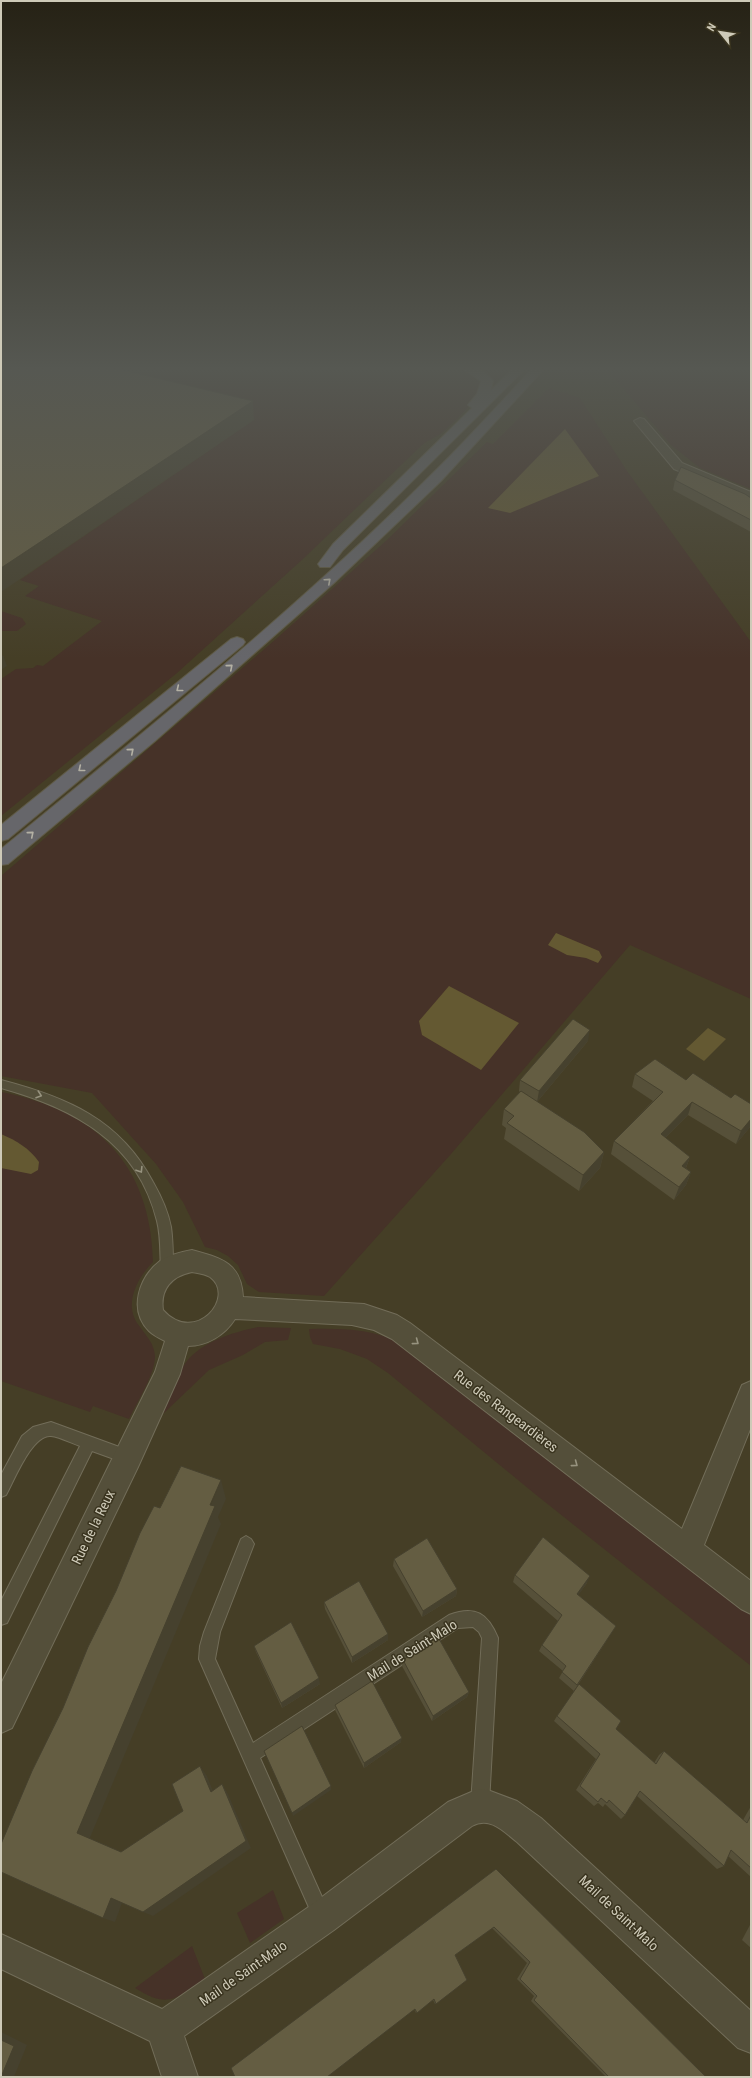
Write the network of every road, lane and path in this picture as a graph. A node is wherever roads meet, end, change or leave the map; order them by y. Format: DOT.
graph roads {
  1 [pos="420,465"];
  2 [pos="435,465"];
  3 [pos="448,465"];
  4 [pos="456,465"];
  5 [pos="677,465"];
  6 [pos="436,478"];
  7 [pos="751,497"];
  8 [pos="325,564"];
  9 [pos="1,834"];
  10 [pos="1,859"];
  11 [pos="1,1084"];
  12 [pos="167,1270"];
  13 [pos="229,1307"];
  14 [pos="179,1335"];
  15 [pos="751,1394"];
  16 [pos="89,1443"];
  17 [pos="128,1457"];
  18 [pos="1,1490"];
  19 [pos="246,1544"];
  20 [pos="688,1550"];
  21 [pos="751,1599"];
  22 [pos="1,1617"];
  23 [pos="1,1717"];
  24 [pos="250,1755"];
  25 [pos="480,1806"];
  26 [pos="322,1918"];
  27 [pos="1,1951"];
  28 [pos="164,2029"];
  29 [pos="751,2035"];
  30 [pos="180,2077"];
  1 -- 8 [label="highway"];
  2 -- 8 [label="highway"];
  3 -- 6 [label="highway"];
  4 -- 6 [label="highway"];
  5 -- 7 [label="street"];
  10 -- 6 [label="highway, one-way"];
  8 -- 9 [label="highway, one-way"];
  11 -- 12 [label="lane, one-way"];
  12 -- 13 [label="street"];
  12 -- 14 [label="street"];
  13 -- 14 [label="street"];
  13 -- 20 [label="street, Rue des Rangeardières, one-way"];
  14 -- 17 [label="street, Rue de la Reux"];
  15 -- 20 [label="street"];
  16 -- 17 [label="lane"];
  16 -- 18 [label="lane"];
  16 -- 22 [label="lane"];
  17 -- 23 [label="street, Rue de la Reux"];
  19 -- 24 [label="lane"];
  20 -- 21 [label="street, Rue des Rangeardières"];
  24 -- 25 [label="lane, Mail de Saint-Malo"];
  24 -- 26 [label="lane"];
  25 -- 26 [label="street, Mail de Saint-Malo"];
  25 -- 29 [label="street, Mail de Saint-Malo"];
  26 -- 28 [label="street, Mail de Saint-Malo"];
  27 -- 28 [label="street"];
  28 -- 30 [label="street"];
}
